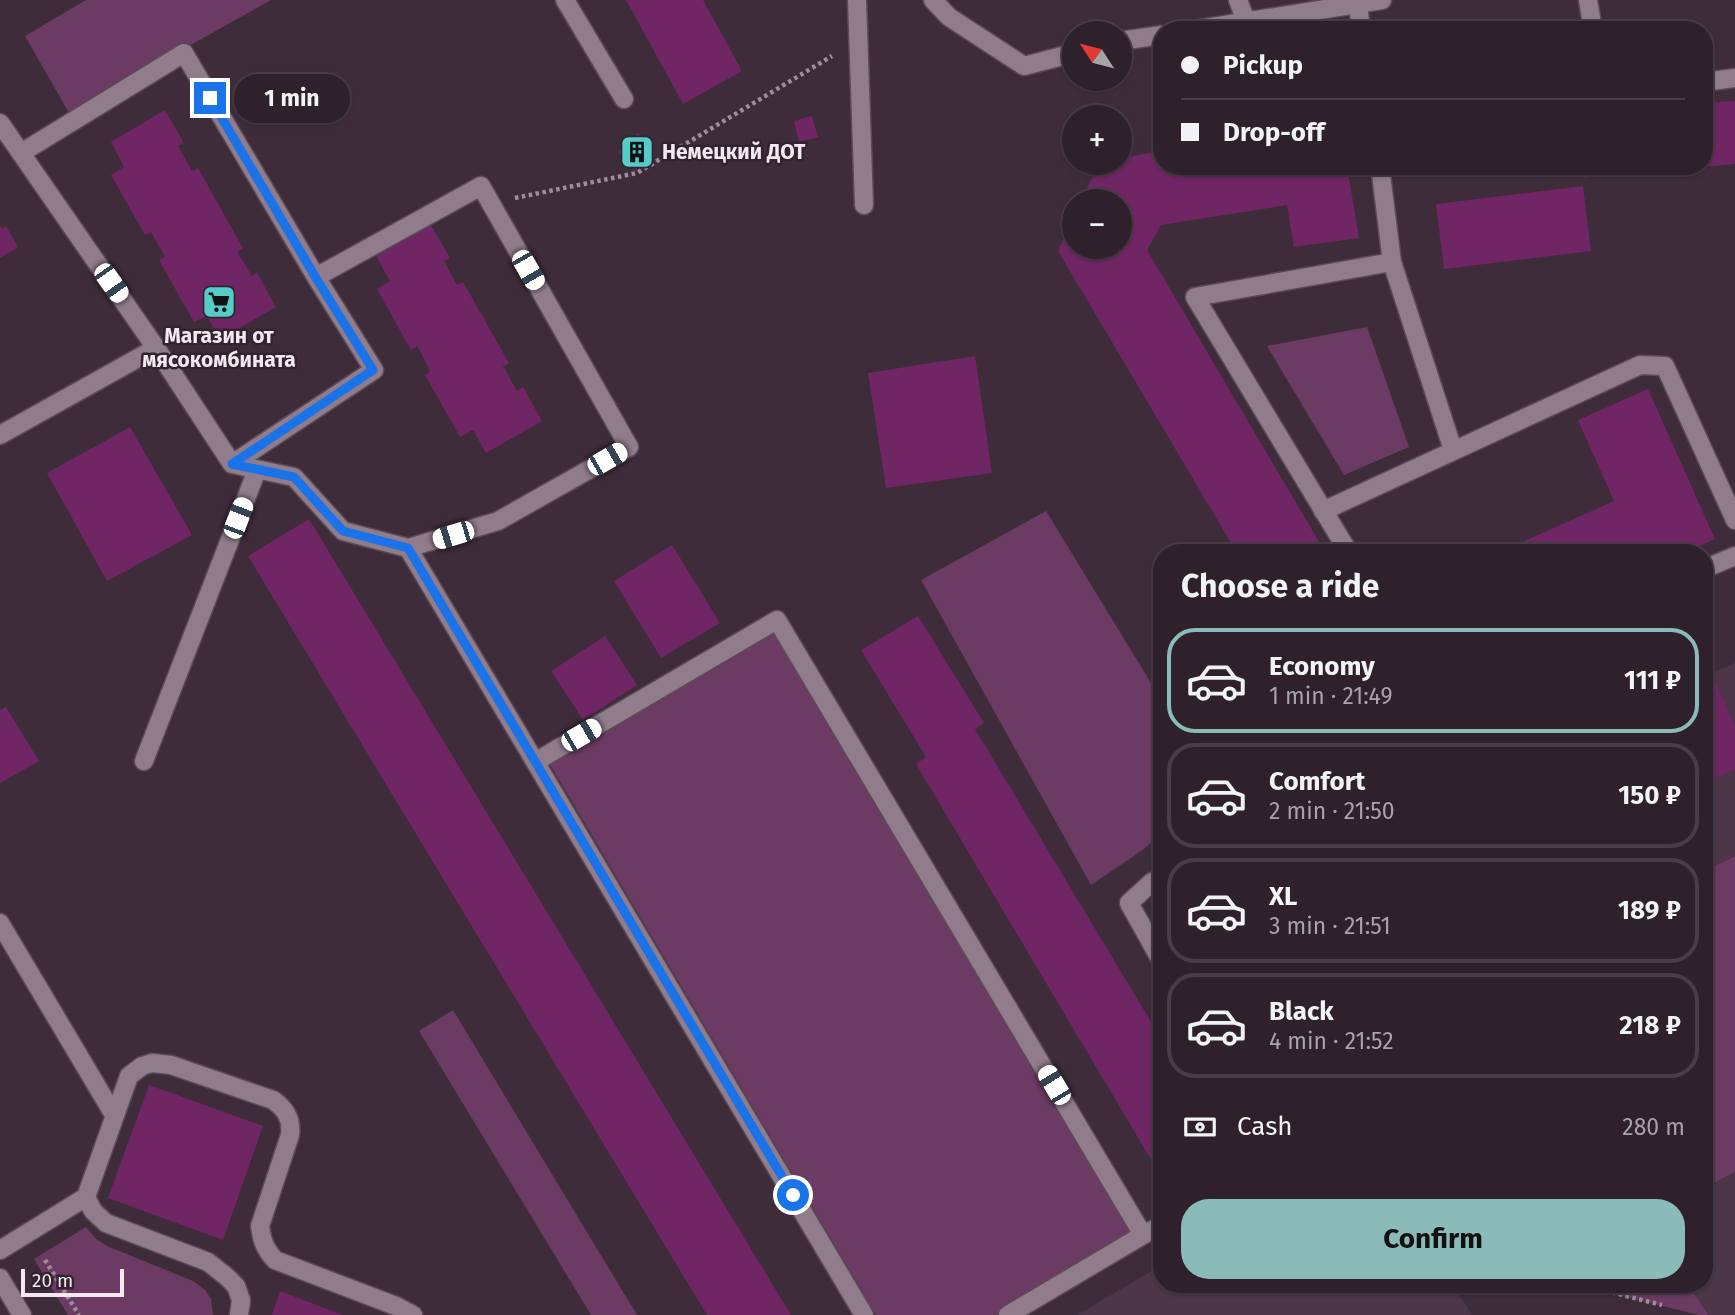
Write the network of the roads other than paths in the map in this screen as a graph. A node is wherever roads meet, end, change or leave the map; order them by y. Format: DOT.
graph roads {
  1 [pos="565,0"];
  2 [pos="857,0"];
  3 [pos="933,0"];
  4 [pos="1238,0"];
  5 [pos="1382,0"];
  6 [pos="1588,0"];
  7 [pos="1358,4"];
  8 [pos="1247,21"];
  9 [pos="1360,21"];
  10 [pos="1592,21"];
  11 [pos="1153,36"];
  12 [pos="1132,39"];
  13 [pos="1062,56"];
  14 [pos="1735,78"];
  15 [pos="1713,81"];
  16 [pos="624,99"];
  17 [pos="0,123"];
  18 [pos="21,153"];
  19 [pos="1381,175"];
  20 [pos="864,205"];
  21 [pos="1392,262"];
  22 [pos="316,278"];
  23 [pos="156,348"];
  24 [pos="0,435"];
  25 [pos="1452,450"];
  26 [pos="232,464"];
  27 [pos="257,470"];
  28 [pos="1323,511"];
  29 [pos="1735,520"];
  30 [pos="1343,544"];
  31 [pos="408,548"];
  32 [pos="1735,556"];
  33 [pos="1713,565"];
  34 [pos="144,761"];
  35 [pos="535,762"];
  36 [pos="1153,882"];
  37 [pos="0,923"];
  38 [pos="1153,946"];
  39 [pos="114,1115"];
  40 [pos="86,1197"];
  41 [pos="1153,1230"];
  42 [pos="1143,1235"];
  43 [pos="0,1250"];
  44 [pos="0,1278"];
  45 [pos="22,1315"];
  46 [pos="239,1315"];
  47 [pos="413,1315"];
  48 [pos="864,1315"];
  49 [pos="1008,1315"];
  1 -- 16 [label="street"];
  2 -- 20 [label="street"];
  3 -- 13 [label="street"];
  4 -- 8 [label="street"];
  5 -- 7 [label="street"];
  6 -- 10 [label="street"];
  7 -- 8 [label="street"];
  7 -- 9 [label="street"];
  11 -- 12 [label="street"];
  14 -- 15 [label="street"];
  17 -- 18 [label="street"];
  18 -- 22 [label="street"];
  18 -- 23 [label="street"];
  19 -- 21 [label="street"];
  21 -- 25 [label="street"];
  21 -- 28 [label="street"];
  22 -- 26 [label="street"];
  22 -- 31 [label="street"];
  23 -- 24 [label="street"];
  23 -- 26 [label="street"];
  25 -- 28 [label="street"];
  25 -- 29 [label="street"];
  26 -- 27 [label="street"];
  27 -- 31 [label="street"];
  27 -- 34 [label="street"];
  28 -- 30 [label="street"];
  31 -- 35 [label="street"];
  32 -- 33 [label="street"];
  35 -- 42 [label="street"];
  35 -- 48 [label="street"];
  36 -- 38 [label="street"];
  37 -- 39 [label="street"];
  39 -- 40 [label="street"];
  39 -- 47 [label="street"];
  40 -- 43 [label="street"];
  40 -- 46 [label="street"];
  41 -- 42 [label="street"];
  42 -- 49 [label="street"];
  44 -- 45 [label="street"];
}
